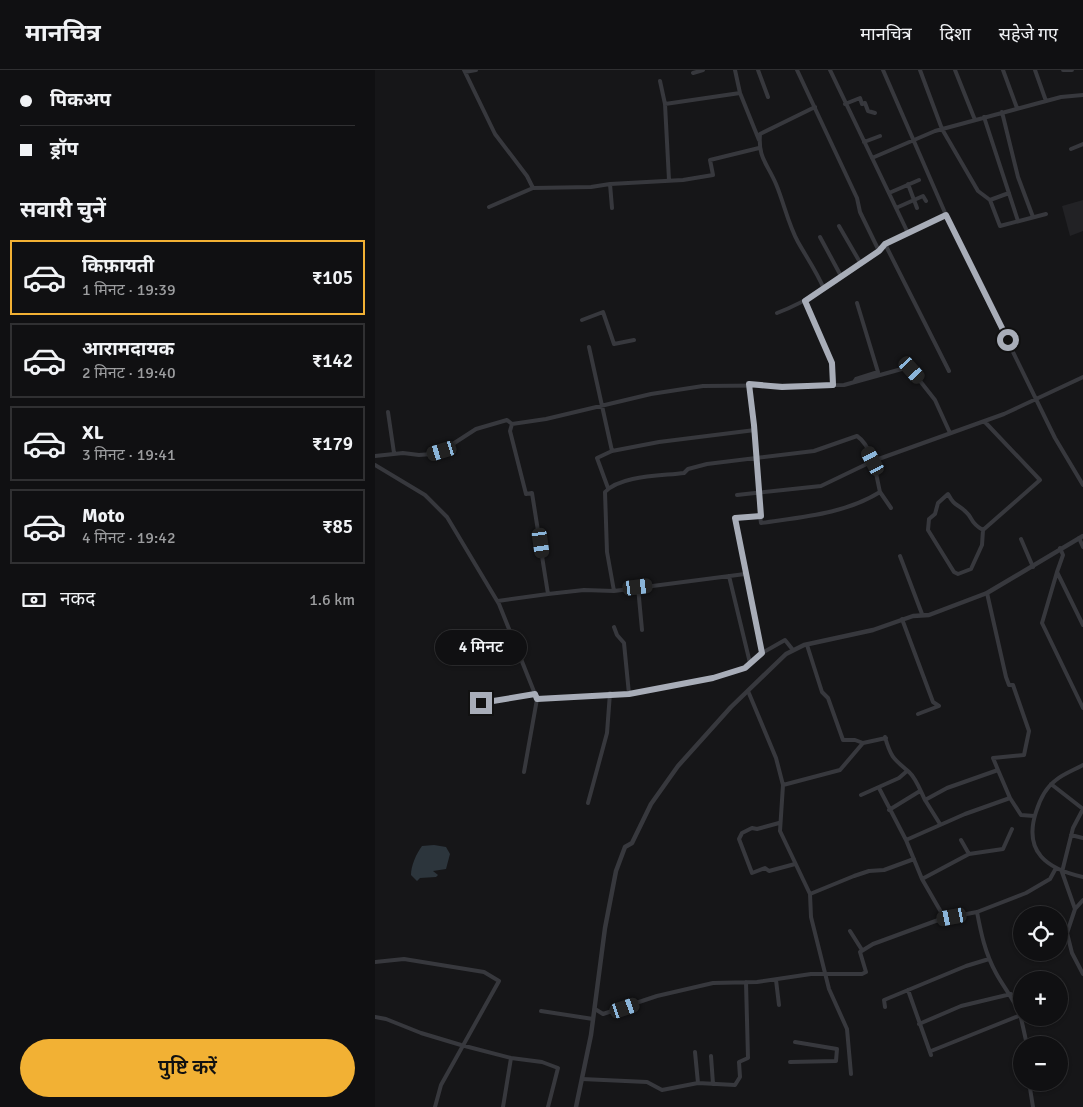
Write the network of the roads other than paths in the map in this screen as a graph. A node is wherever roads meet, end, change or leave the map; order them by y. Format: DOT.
graph roads {
  1 [pos="476,70"];
  2 [pos="703,70"];
  3 [pos="735,70"];
  4 [pos="757,70"];
  5 [pos="797,70"];
  6 [pos="830,70"];
  7 [pos="883,70"];
  8 [pos="920,70"];
  9 [pos="955,70"];
  10 [pos="1003,70"];
  11 [pos="1035,70"];
  12 [pos="1063,70"];
  13 [pos="1072,70"];
  14 [pos="464,71"];
  15 [pos="693,73"];
  16 [pos="660,81"];
  17 [pos="740,93"];
  18 [pos="1083,95"];
  19 [pos="768,97"];
  20 [pos="1046,101"];
  21 [pos="665,104"];
  22 [pos="845,104"];
  23 [pos="815,107"];
  24 [pos="1017,108"];
  25 [pos="1002,112"];
  26 [pos="875,113"];
  27 [pos="984,117"];
  28 [pos="975,120"];
  29 [pos="942,129"];
  30 [pos="880,136"];
  31 [pos="912,139"];
  32 [pos="760,141"];
  33 [pos="864,142"];
  34 [pos="1083,144"];
  35 [pos="759,148"];
  36 [pos="1071,149"];
  37 [pos="872,158"];
  38 [pos="669,180"];
  39 [pos="919,180"];
  40 [pos="610,184"];
  41 [pos="908,184"];
  42 [pos="533,188"];
  43 [pos="896,190"];
  44 [pos="889,193"];
  45 [pos="1009,193"];
  46 [pos="899,195"];
  47 [pos="914,200"];
  48 [pos="990,200"];
  49 [pos="926,201"];
  50 [pos="489,207"];
  51 [pos="612,208"];
  52 [pos="896,208"];
  53 [pos="917,208"];
  54 [pos="1045,214"];
  55 [pos="946,215"];
  56 [pos="1033,218"];
  57 [pos="1018,222"];
  58 [pos="839,226"];
  59 [pos="908,233"];
  60 [pos="820,237"];
  61 [pos="885,244"];
  62 [pos="879,251"];
  63 [pos="861,264"];
  64 [pos="841,276"];
  65 [pos="824,289"];
  66 [pos="805,301"];
  67 [pos="857,303"];
  68 [pos="777,313"];
  69 [pos="582,320"];
  70 [pos="634,340"];
  71 [pos="589,347"];
  72 [pos="949,371"];
  73 [pos="1083,377"];
  74 [pos="853,383"];
  75 [pos="749,384"];
  76 [pos="833,385"];
  77 [pos="1037,400"];
  78 [pos="603,405"];
  79 [pos="388,412"];
  80 [pos="984,421"];
  81 [pos="511,424"];
  82 [pos="755,430"];
  83 [pos="950,433"];
  84 [pos="612,451"];
  85 [pos="394,453"];
  86 [pos="375,456"];
  87 [pos="757,459"];
  88 [pos="873,461"];
  89 [pos="375,465"];
  90 [pos="1083,485"];
  91 [pos="608,488"];
  92 [pos="880,492"];
  93 [pos="759,493"];
  94 [pos="737,495"];
  95 [pos="891,508"];
  96 [pos="761,516"];
  97 [pos="983,530"];
  98 [pos="1081,537"];
  99 [pos="1021,539"];
  100 [pos="1083,547"];
  101 [pos="1060,548"];
  102 [pos="900,556"];
  103 [pos="1033,567"];
  104 [pos="1057,572"];
  105 [pos="745,574"];
  106 [pos="729,576"];
  107 [pos="638,587"];
  108 [pos="614,591"];
  109 [pos="987,593"];
  110 [pos="549,594"];
  111 [pos="498,601"];
  112 [pos="921,614"];
  113 [pos="901,619"];
  114 [pos="1083,625"];
  115 [pos="614,627"];
  116 [pos="643,630"];
  117 [pos="807,644"];
  118 [pos="793,650"];
  119 [pos="762,653"];
  120 [pos="750,663"];
  121 [pos="748,691"];
  122 [pos="610,693"];
  123 [pos="629,694"];
  124 [pos="536,697"];
  125 [pos="481,703"];
  126 [pos="1083,708"];
  127 [pos="918,714"];
  128 [pos="863,743"];
  129 [pos="1083,765"];
  130 [pos="998,770"];
  131 [pos="907,771"];
  132 [pos="524,772"];
  133 [pos="1051,784"];
  134 [pos="783,785"];
  135 [pos="879,788"];
  136 [pos="920,791"];
  137 [pos="861,796"];
  138 [pos="1010,798"];
  139 [pos="925,800"];
  140 [pos="588,803"];
  141 [pos="1083,809"];
  142 [pos="889,810"];
  143 [pos="1035,816"];
  144 [pos="779,823"];
  145 [pos="940,824"];
  146 [pos="1012,829"];
  147 [pos="1071,835"];
  148 [pos="1083,838"];
  149 [pos="906,840"];
  150 [pos="961,840"];
  151 [pos="969,854"];
  152 [pos="914,858"];
  153 [pos="795,864"];
  154 [pos="1056,868"];
  155 [pos="1062,872"];
  156 [pos="1083,877"];
  157 [pos="922,879"];
  158 [pos="810,894"];
  159 [pos="1083,900"];
  160 [pos="1075,909"];
  161 [pos="977,912"];
  162 [pos="941,919"];
  163 [pos="850,931"];
  164 [pos="862,950"];
  165 [pos="989,959"];
  166 [pos="375,962"];
  167 [pos="827,974"];
  168 [pos="1083,974"];
  169 [pos="776,980"];
  170 [pos="746,982"];
  171 [pos="908,990"];
  172 [pos="1011,994"];
  173 [pos="1013,999"];
  174 [pos="779,1004"];
  175 [pos="885,1006"];
  176 [pos="595,1009"];
  177 [pos="541,1010"];
  178 [pos="375,1017"];
  179 [pos="593,1019"];
  180 [pos="1013,1020"];
  181 [pos="919,1024"];
  182 [pos="795,1042"];
  183 [pos="461,1045"];
  184 [pos="695,1052"];
  185 [pos="711,1056"];
  186 [pos="511,1058"];
  187 [pos="790,1062"];
  188 [pos="851,1074"];
  189 [pos="582,1079"];
  190 [pos="698,1083"];
  191 [pos="713,1084"];
  192 [pos="1030,1091"];
  193 [pos="435,1107"];
  194 [pos="503,1107"];
  195 [pos="548,1107"];
  196 [pos="576,1107"];
  197 [pos="1033,1107"];
  1 -- 14 [label="street"];
  2 -- 15 [label="street"];
  3 -- 17 [label="street"];
  4 -- 19 [label="street"];
  5 -- 23 [label="street"];
  6 -- 22 [label="street"];
  7 -- 31 [label="street"];
  8 -- 29 [label="street"];
  9 -- 28 [label="street"];
  10 -- 24 [label="street"];
  11 -- 20 [label="street"];
  12 -- 13 [label="street"];
  14 -- 42 [label="street"];
  16 -- 21 [label="street"];
  17 -- 21 [label="street"];
  17 -- 32 [label="street"];
  18 -- 20 [label="street"];
  20 -- 24 [label="street"];
  21 -- 38 [label="street"];
  22 -- 26 [label="street"];
  22 -- 33 [label="street"];
  23 -- 32 [label="street"];
  23 -- 62 [label="street"];
  24 -- 25 [label="street"];
  25 -- 27 [label="street"];
  25 -- 56 [label="street"];
  27 -- 28 [label="street"];
  27 -- 45 [label="street"];
  28 -- 29 [label="street"];
  29 -- 31 [label="street"];
  29 -- 48 [label="street"];
  30 -- 33 [label="street"];
  31 -- 37 [label="street"];
  31 -- 55 [label="street"];
  32 -- 35 [label="street"];
  33 -- 37 [label="street"];
  34 -- 36 [label="street"];
  35 -- 38 [label="street"];
  35 -- 65 [label="street"];
  37 -- 44 [label="street"];
  38 -- 40 [label="street"];
  39 -- 41 [label="street"];
  40 -- 42 [label="street"];
  40 -- 51 [label="street"];
  41 -- 43 [label="street"];
  41 -- 47 [label="street"];
  42 -- 50 [label="street"];
  43 -- 44 [label="street"];
  43 -- 46 [label="street"];
  44 -- 52 [label="street"];
  45 -- 48 [label="street"];
  45 -- 57 [label="street"];
  47 -- 49 [label="street"];
  47 -- 52 [label="street"];
  47 -- 53 [label="street"];
  48 -- 57 [label="street"];
  52 -- 59 [label="street"];
  54 -- 56 [label="street"];
  55 -- 59 [label="street"];
  55 -- 77 [label="street"];
  56 -- 57 [label="street"];
  58 -- 63 [label="street"];
  59 -- 61 [label="street"];
  60 -- 64 [label="street"];
  61 -- 62 [label="street"];
  61 -- 72 [label="street"];
  62 -- 63 [label="street"];
  63 -- 64 [label="street"];
  64 -- 65 [label="street"];
  65 -- 66 [label="street"];
  66 -- 68 [label="street"];
  66 -- 76 [label="street"];
  67 -- 74 [label="street"];
  69 -- 70 [label="street"];
  71 -- 78 [label="street"];
  73 -- 77 [label="street"];
  74 -- 76 [label="street"];
  74 -- 83 [label="street"];
  75 -- 76 [label="street"];
  75 -- 78 [label="street"];
  75 -- 82 [label="street"];
  77 -- 80 [label="street"];
  77 -- 90 [label="street"];
  78 -- 81 [label="street"];
  78 -- 84 [label="street"];
  79 -- 85 [label="street"];
  80 -- 83 [label="street"];
  80 -- 97 [label="street"];
  81 -- 85 [label="street"];
  81 -- 110 [label="street"];
  82 -- 84 [label="street"];
  82 -- 87 [label="street"];
  83 -- 88 [label="street"];
  84 -- 91 [label="street"];
  85 -- 86 [label="street"];
  87 -- 88 [label="street"];
  87 -- 91 [label="street"];
  87 -- 93 [label="street"];
  88 -- 92 [label="street"];
  88 -- 93 [label="street"];
  89 -- 111 [label="street"];
  91 -- 108 [label="street"];
  92 -- 95 [label="street"];
  92 -- 96 [label="street"];
  93 -- 94 [label="street"];
  93 -- 96 [label="street"];
  96 -- 105 [label="street"];
  97 -- 97 [label="street"];
  98 -- 100 [label="street"];
  98 -- 101 [label="street"];
  99 -- 103 [label="street"];
  101 -- 103 [label="street"];
  101 -- 104 [label="street"];
  102 -- 112 [label="street"];
  103 -- 109 [label="street"];
  104 -- 114 [label="street"];
  104 -- 126 [label="street"];
  105 -- 106 [label="street"];
  105 -- 119 [label="street"];
  106 -- 107 [label="street"];
  106 -- 120 [label="street"];
  107 -- 108 [label="street"];
  107 -- 116 [label="street"];
  108 -- 110 [label="street"];
  109 -- 112 [label="street"];
  109 -- 130 [label="street"];
  110 -- 111 [label="street"];
  111 -- 124 [label="street"];
  112 -- 113 [label="street"];
  113 -- 117 [label="street"];
  113 -- 127 [label="street"];
  115 -- 123 [label="street"];
  117 -- 118 [label="street"];
  117 -- 128 [label="street"];
  118 -- 119 [label="street"];
  118 -- 121 [label="street"];
  119 -- 120 [label="street"];
  120 -- 123 [label="street"];
  121 -- 134 [label="street"];
  121 -- 176 [label="street"];
  122 -- 123 [label="street"];
  122 -- 124 [label="street"];
  122 -- 140 [label="street"];
  124 -- 125 [label="street"];
  124 -- 132 [label="street"];
  128 -- 131 [label="street"];
  128 -- 134 [label="street"];
  129 -- 133 [label="street"];
  130 -- 138 [label="street"];
  130 -- 139 [label="street"];
  131 -- 135 [label="street"];
  131 -- 136 [label="street"];
  133 -- 141 [label="street"];
  133 -- 143 [label="street"];
  134 -- 144 [label="street"];
  135 -- 137 [label="street"];
  135 -- 142 [label="street"];
  136 -- 139 [label="street"];
  136 -- 142 [label="street"];
  138 -- 143 [label="street"];
  138 -- 145 [label="street"];
  139 -- 145 [label="street"];
  141 -- 147 [label="street"];
  142 -- 149 [label="street"];
  143 -- 154 [label="street"];
  144 -- 153 [label="street"];
  144 -- 153 [label="street"];
  145 -- 149 [label="street"];
  146 -- 151 [label="street"];
  147 -- 148 [label="street"];
  147 -- 155 [label="street"];
  149 -- 152 [label="street"];
  150 -- 151 [label="street"];
  151 -- 157 [label="street"];
  152 -- 157 [label="street"];
  152 -- 158 [label="street"];
  153 -- 158 [label="street"];
  154 -- 155 [label="street"];
  154 -- 161 [label="street"];
  155 -- 156 [label="street"];
  155 -- 160 [label="street"];
  157 -- 162 [label="street"];
  158 -- 167 [label="street"];
  159 -- 160 [label="street"];
  160 -- 168 [label="street"];
  161 -- 162 [label="street"];
  161 -- 165 [label="street"];
  162 -- 164 [label="street"];
  163 -- 164 [label="street"];
  164 -- 167 [label="street"];
  165 -- 171 [label="street"];
  165 -- 172 [label="street"];
  166 -- 183 [label="street"];
  167 -- 169 [label="street"];
  167 -- 188 [label="street"];
  169 -- 170 [label="street"];
  169 -- 174 [label="street"];
  170 -- 176 [label="street"];
  170 -- 191 [label="street"];
  171 -- 175 [label="street"];
  171 -- 181 [label="street"];
  172 -- 173 [label="street"];
  172 -- 181 [label="street"];
  176 -- 179 [label="street"];
  177 -- 179 [label="street"];
  178 -- 183 [label="street"];
  179 -- 189 [label="street"];
  180 -- 181 [label="street"];
  182 -- 187 [label="street"];
  183 -- 186 [label="street"];
  183 -- 193 [label="street"];
  184 -- 190 [label="street"];
  185 -- 191 [label="street"];
  186 -- 194 [label="street"];
  186 -- 195 [label="street"];
  189 -- 190 [label="street"];
  189 -- 196 [label="street"];
  190 -- 191 [label="street"];
  192 -- 197 [label="street"];
}
